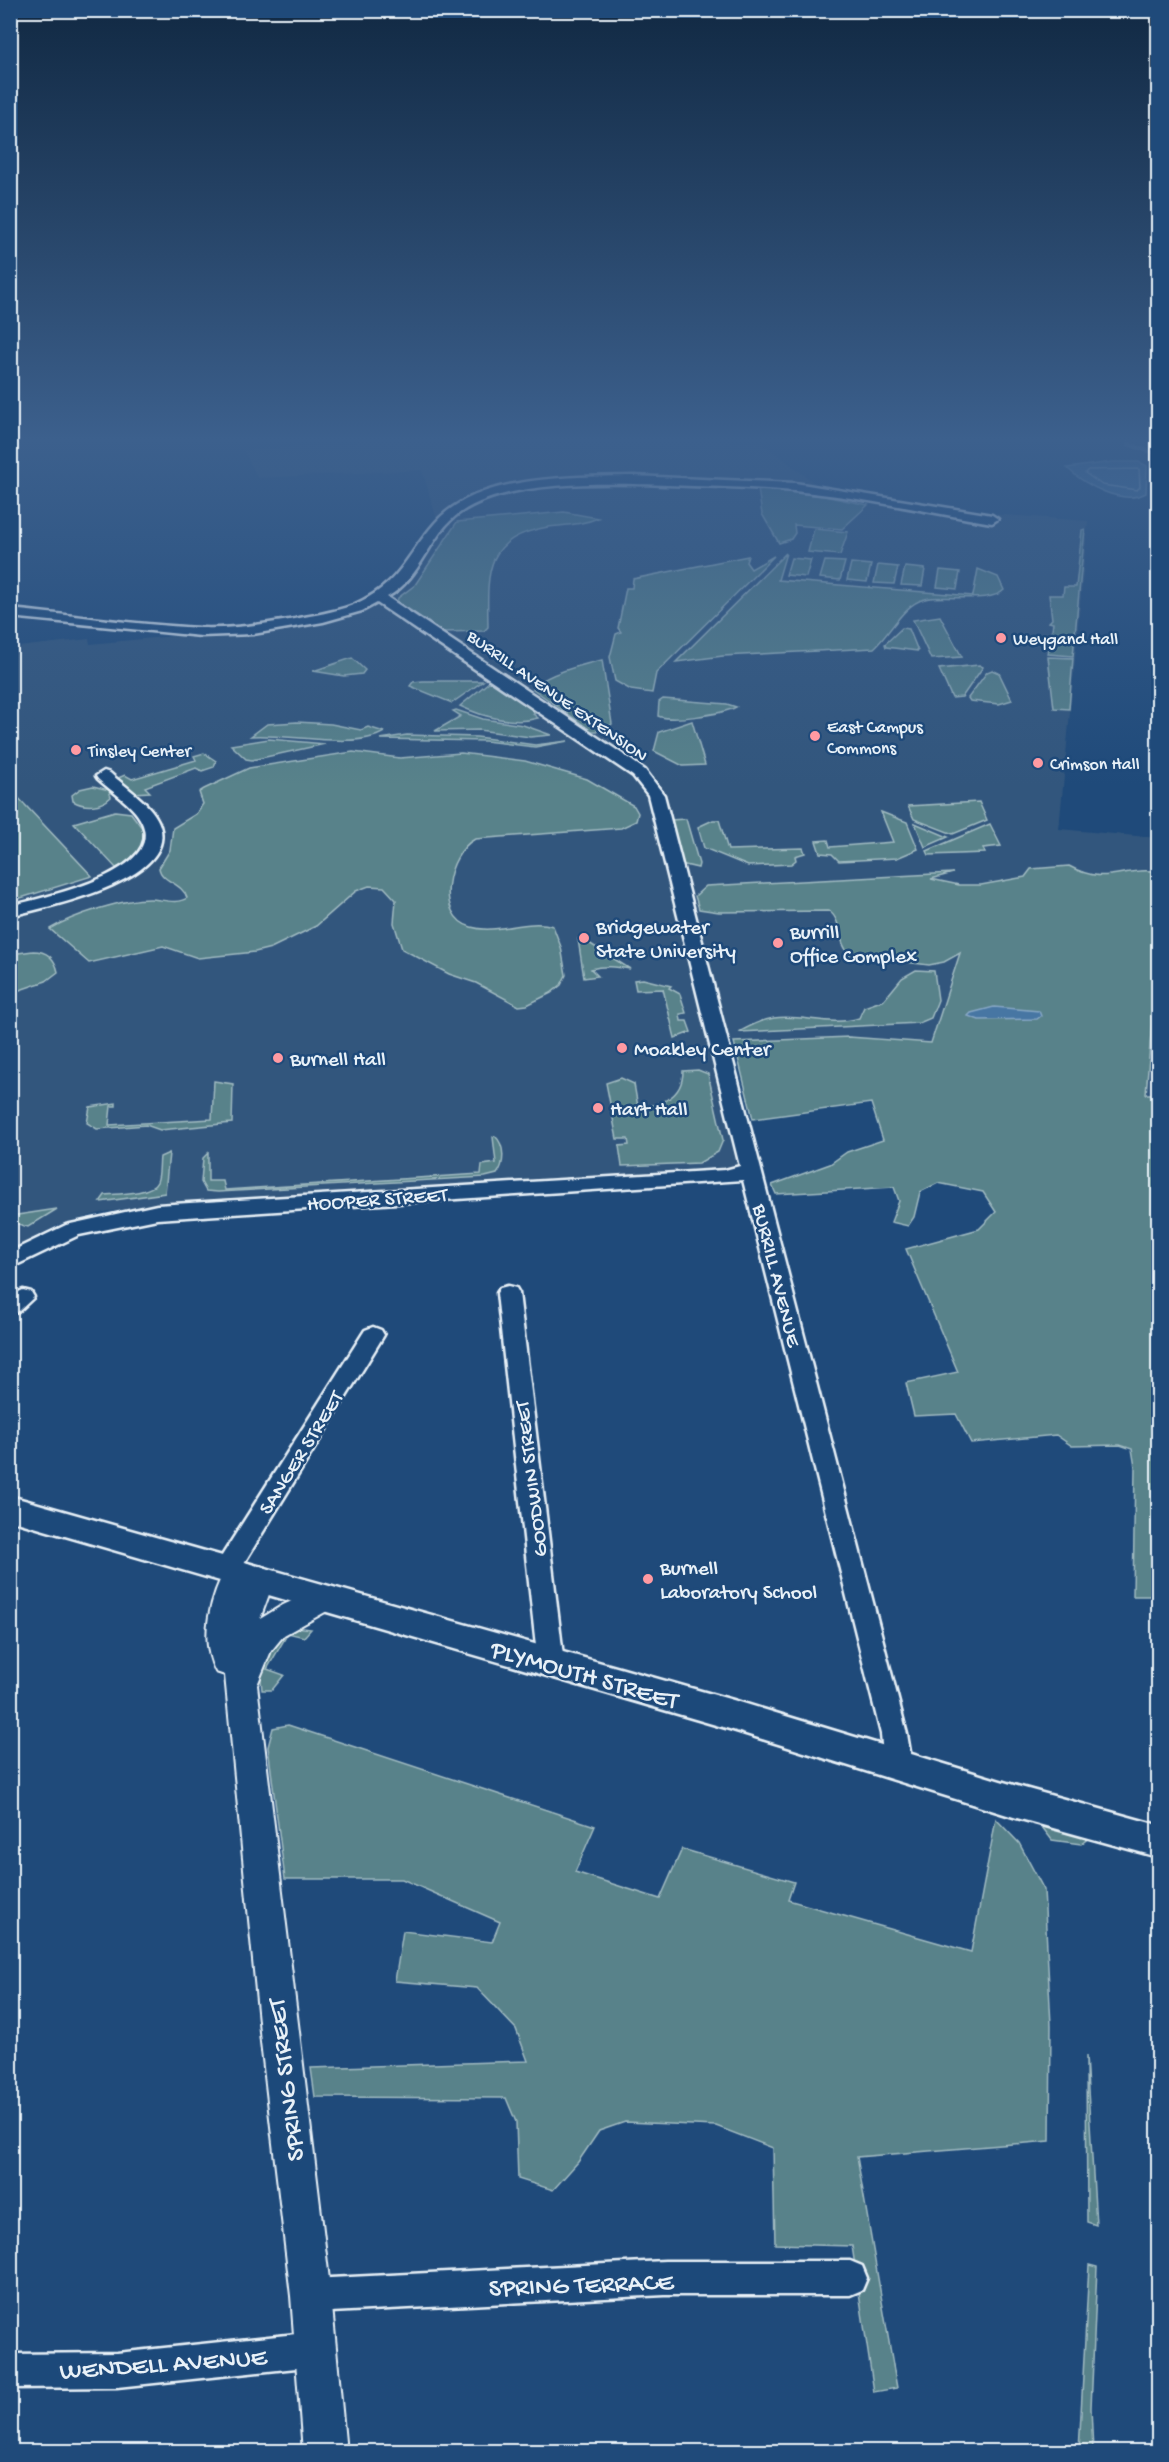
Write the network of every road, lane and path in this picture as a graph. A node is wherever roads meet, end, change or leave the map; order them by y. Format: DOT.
graph roads {
  1 [pos="418,556"];
  2 [pos="378,598"];
  3 [pos="10,613"];
  4 [pos="104,776"];
  5 [pos="652,788"];
  6 [pos="10,911"];
  7 [pos="750,1167"];
  8 [pos="10,1261"];
  9 [pos="508,1293"];
  10 [pos="373,1335"];
  11 [pos="10,1508"];
  12 [pos="242,1573"];
  13 [pos="325,1598"];
  14 [pos="550,1664"];
  15 [pos="242,1698"];
  16 [pos="898,1764"];
  17 [pos="1158,1841"];
  18 [pos="850,2278"];
  19 [pos="311,2295"];
  20 [pos="315,2349"];
  21 [pos="10,2371"];
  22 [pos="325,2451"];
  1 -- 2 [label="street"];
  2 -- 3 [label="street"];
  2 -- 5 [label="street, BURRILL AVENUE EXTENSION"];
  4 -- 6 [label="street"];
  5 -- 7 [label="street, BURRILL AVENUE"];
  7 -- 8 [label="street, HOOPER STREET"];
  7 -- 16 [label="street, BURRILL AVENUE"];
  9 -- 14 [label="street, GOODWIN STREET"];
  10 -- 12 [label="street, SANGER STREET"];
  11 -- 12 [label="main road, PLYMOUTH STREET"];
  12 -- 13 [label="main road, PLYMOUTH STREET"];
  12 -- 15 [label="street, SPRING STREET"];
  13 -- 14 [label="main road, PLYMOUTH STREET"];
  13 -- 15 [label="street"];
  14 -- 16 [label="main road, PLYMOUTH STREET"];
  15 -- 19 [label="street, SPRING STREET"];
  16 -- 17 [label="main road, PLYMOUTH STREET"];
  18 -- 19 [label="street, SPRING TERRACE"];
  19 -- 20 [label="street, SPRING STREET"];
  20 -- 21 [label="street, WENDELL AVENUE"];
  20 -- 22 [label="street, SPRING STREET"];
}
